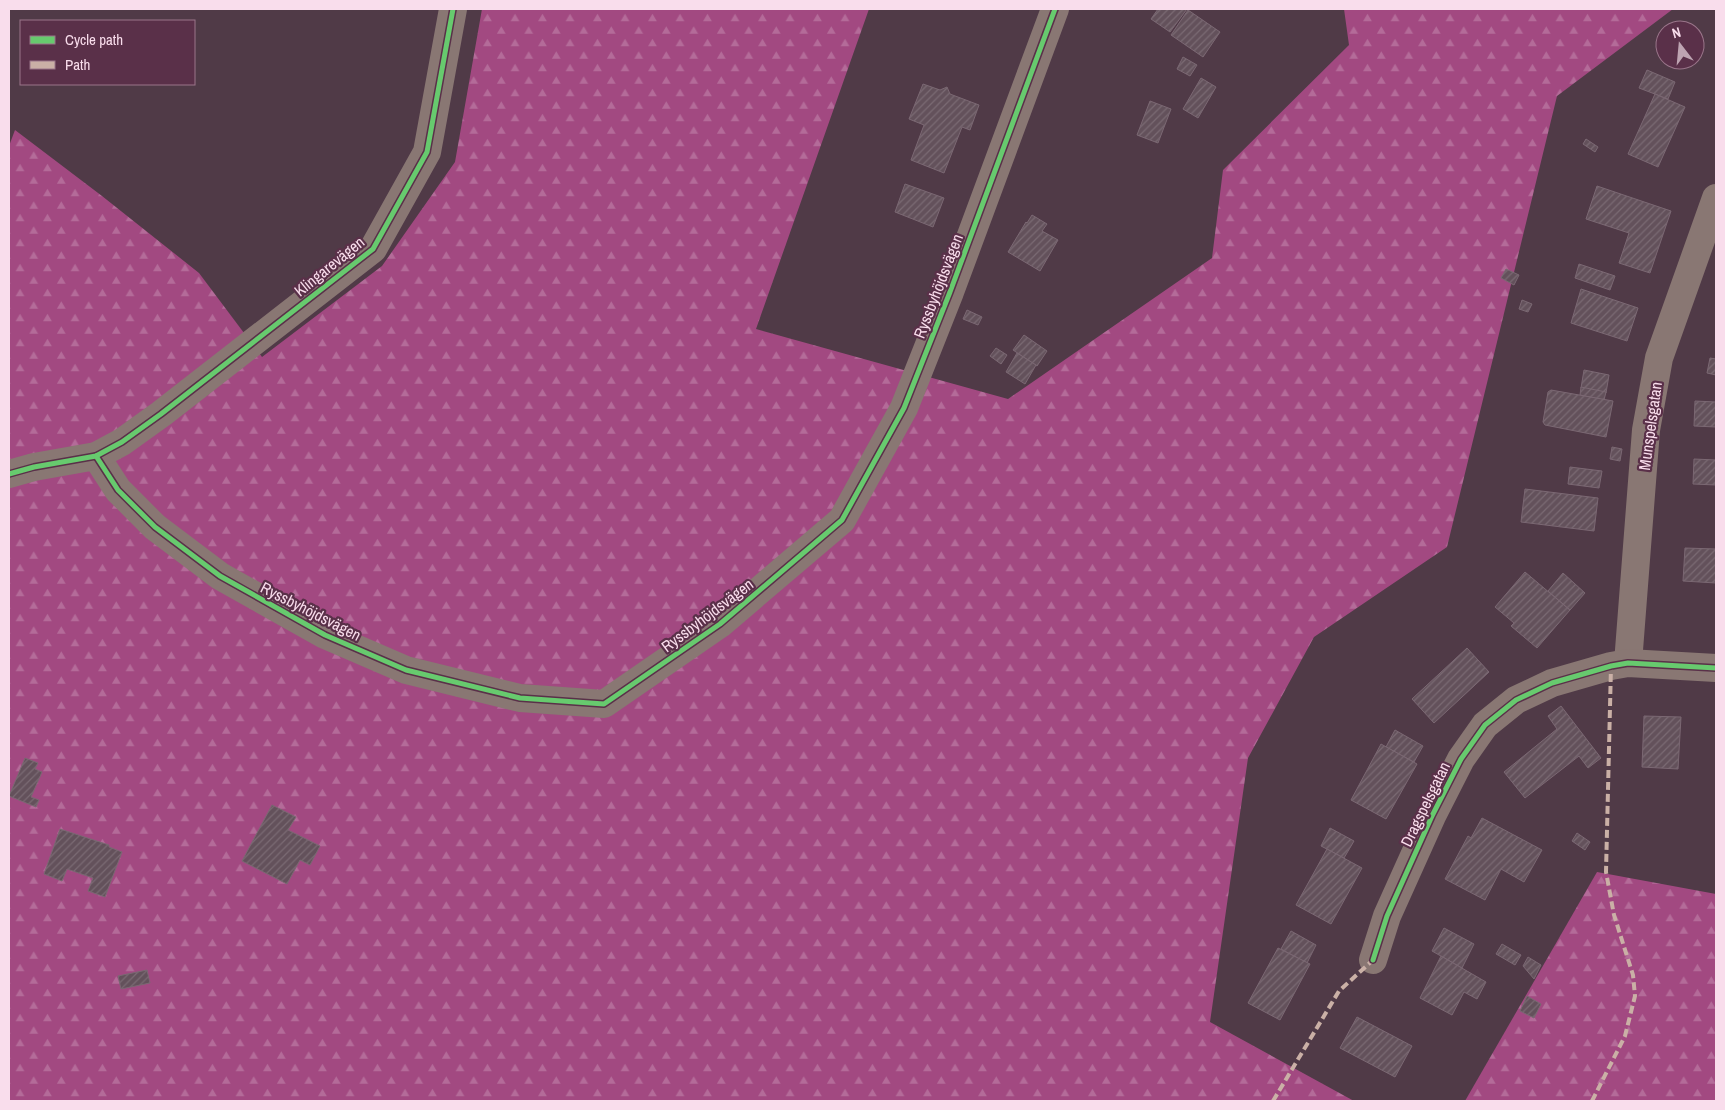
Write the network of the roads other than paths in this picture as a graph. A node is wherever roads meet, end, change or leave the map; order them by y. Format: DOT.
graph roads {
  1 [pos="453,9"];
  2 [pos="1055,9"];
  3 [pos="1716,198"];
  4 [pos="96,456"];
  5 [pos="9,474"];
  6 [pos="1628,663"];
  7 [pos="1716,668"];
  8 [pos="1373,960"];
  1 -- 4 [label="street, Klingarevägen"];
  2 -- 4 [label="street, Ryssbyhöjdsvägen"];
  3 -- 6 [label="street, Munspelsgatan"];
  4 -- 5 [label="street, Klingarevägen"];
  6 -- 7 [label="street, Dragspelsgatan"];
  6 -- 8 [label="street, Dragspelsgatan"];
}
